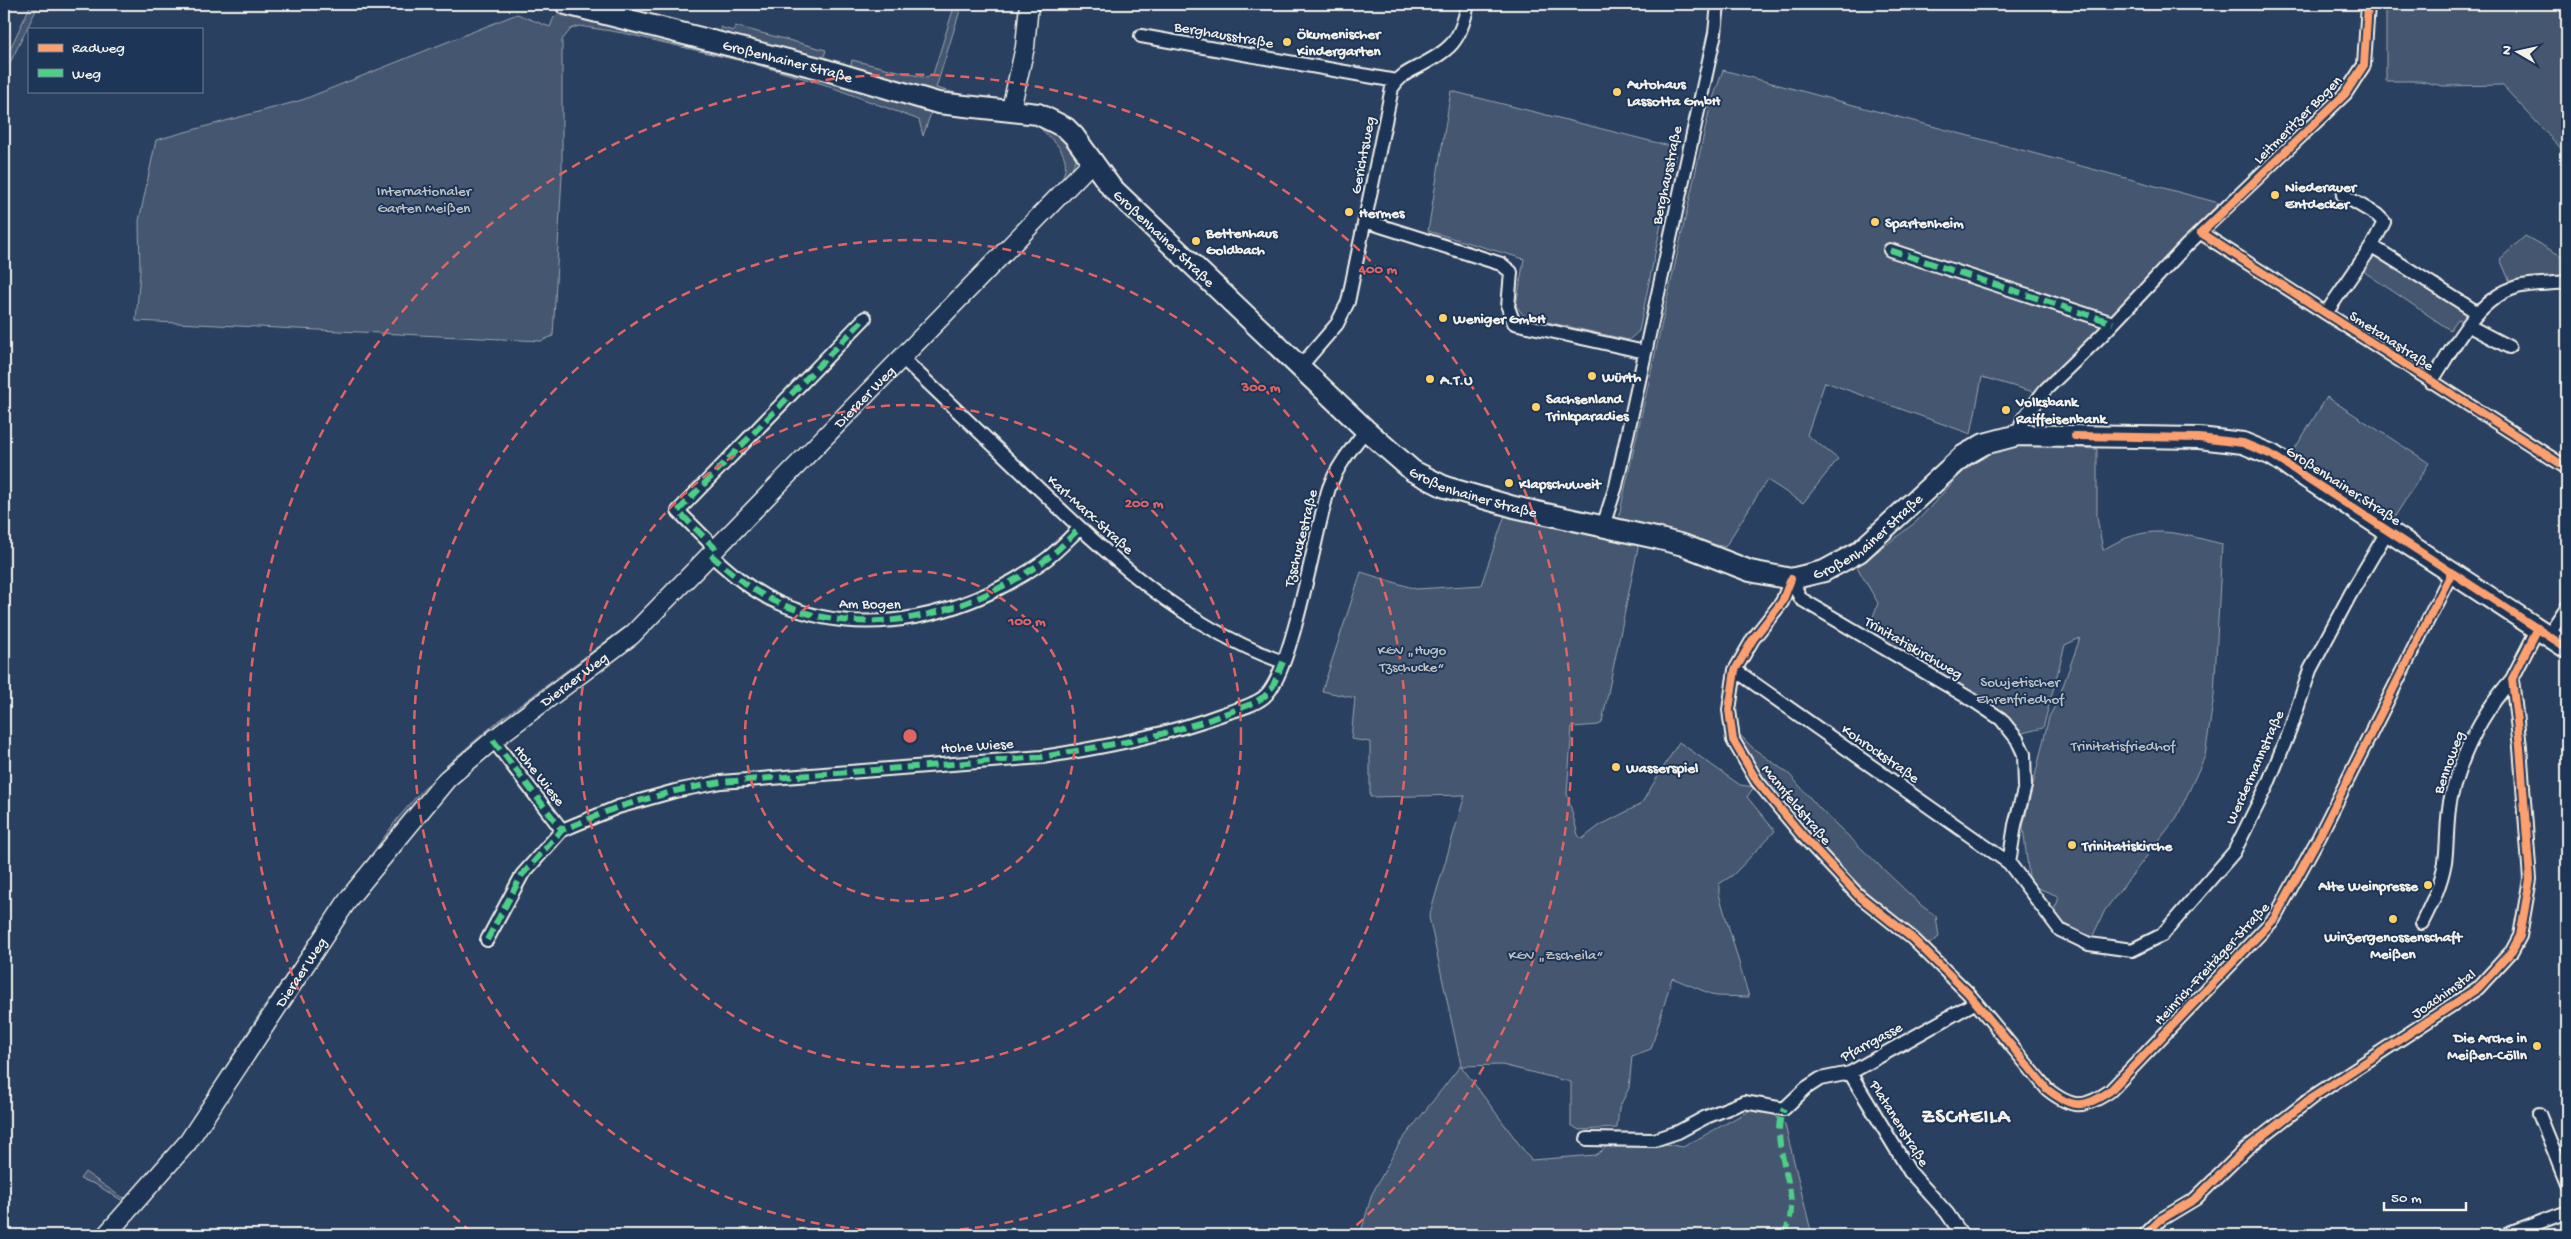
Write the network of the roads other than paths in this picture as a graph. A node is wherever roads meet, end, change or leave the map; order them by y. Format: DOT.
graph roads {
  1 [pos="566,4"];
  2 [pos="1030,4"];
  3 [pos="1468,4"];
  4 [pos="1718,4"];
  5 [pos="2368,4"];
  6 [pos="1142,36"];
  7 [pos="1396,81"];
  8 [pos="1011,109"];
  9 [pos="1092,161"];
  10 [pos="2343,195"];
  11 [pos="1365,221"];
  12 [pos="2201,233"];
  13 [pos="2372,246"];
  14 [pos="1890,250"];
  15 [pos="2567,282"];
  16 [pos="2326,313"];
  17 [pos="2478,313"];
  18 [pos="865,318"];
  19 [pos="2113,323"];
  20 [pos="2468,326"];
  21 [pos="2509,347"];
  22 [pos="1645,352"];
  23 [pos="901,357"];
  24 [pos="1300,367"];
  25 [pos="2431,382"];
  26 [pos="1366,430"];
  27 [pos="2018,435"];
  28 [pos="2567,468"];
  29 [pos="1603,526"];
  30 [pos="1080,528"];
  31 [pos="2388,530"];
  32 [pos="714,552"];
  33 [pos="2452,572"];
  34 [pos="1790,579"];
  35 [pos="2567,607"];
  36 [pos="2543,632"];
  37 [pos="2567,648"];
  38 [pos="1283,662"];
  39 [pos="1735,670"];
  40 [pos="2512,678"];
  41 [pos="493,740"];
  42 [pos="562,830"];
  43 [pos="2009,863"];
  44 [pos="2422,923"];
  45 [pos="487,940"];
  46 [pos="1976,1002"];
  47 [pos="1850,1073"];
  48 [pos="2539,1114"];
  49 [pos="1587,1139"];
  50 [pos="2567,1183"];
  51 [pos="2567,1212"];
  52 [pos="106,1235"];
  53 [pos="1962,1235"];
  54 [pos="2145,1235"];
  55 [pos="2506,1235"];
  1 -- 8 [label="main road, Großenhainer Straße"];
  2 -- 8 [label="main road"];
  3 -- 7 [label="street"];
  4 -- 22 [label="street, Berghausstraße"];
  5 -- 12 [label="street, Leitmeritzer Bogen"];
  6 -- 7 [label="street, Berghausstraße"];
  7 -- 11 [label="street, Gerichtsweg"];
  8 -- 9 [label="main road, Großenhainer Straße"];
  9 -- 23 [label="main road, Dieraer Weg"];
  9 -- 24 [label="main road, Großenhainer Straße"];
  10 -- 13 [label="street"];
  11 -- 22 [label="street"];
  11 -- 24 [label="street, Gerichtsweg"];
  12 -- 16 [label="street, Smetanastraße"];
  12 -- 19 [label="street, Leitmeritzer Bogen"];
  13 -- 16 [label="street"];
  13 -- 17 [label="street"];
  14 -- 19 [label="street"];
  15 -- 17 [label="street"];
  16 -- 25 [label="street, Smetanastraße"];
  17 -- 20 [label="street"];
  18 -- 32 [label="street, Am Bogen"];
  19 -- 27 [label="street, Leitmeritzer Bogen"];
  20 -- 21 [label="street"];
  20 -- 25 [label="street"];
  22 -- 29 [label="street, Berghausstraße"];
  23 -- 30 [label="street, Karl-Marx-Straße"];
  23 -- 32 [label="main road, Dieraer Weg"];
  24 -- 26 [label="main road, Großenhainer Straße"];
  25 -- 28 [label="street, Smetanastraße"];
  26 -- 29 [label="main road, Großenhainer Straße"];
  26 -- 38 [label="street, Tzschuckestraße"];
  27 -- 31 [label="main road, Großenhainer Straße"];
  27 -- 34 [label="main road, Großenhainer Straße"];
  29 -- 34 [label="main road, Großenhainer Straße"];
  30 -- 32 [label="street, Am Bogen"];
  30 -- 38 [label="street, Karl-Marx-Straße"];
  31 -- 33 [label="main road, Großenhainer Straße"];
  31 -- 43 [label="street, Werdermannstraße"];
  32 -- 41 [label="main road, Dieraer Weg"];
  33 -- 36 [label="main road, Großenhainer Straße"];
  33 -- 46 [label="street, Heinrich-Freitäger-Straße"];
  34 -- 39 [label="street, Mannfeldstraße"];
  34 -- 43 [label="street, Trinitatiskirchweg"];
  35 -- 36 [label="street"];
  36 -- 37 [label="main road, Großenhainer Straße"];
  36 -- 40 [label="street"];
  38 -- 42 [label="street, Hohe Wiese"];
  39 -- 43 [label="street, Kohrockstraße"];
  39 -- 46 [label="street, Mannfeldstraße"];
  40 -- 44 [label="street, Bennoweg"];
  40 -- 54 [label="street, Joachimstal"];
  41 -- 42 [label="street, Hohe Wiese"];
  41 -- 52 [label="main road, Dieraer Weg"];
  42 -- 45 [label="street, Hohe Wiese"];
  46 -- 47 [label="street, Pfarrgasse"];
  47 -- 49 [label="street, Pfarrgasse"];
  47 -- 53 [label="street, Platanenstraße"];
  48 -- 50 [label="street"];
  51 -- 55 [label="street"];
}
